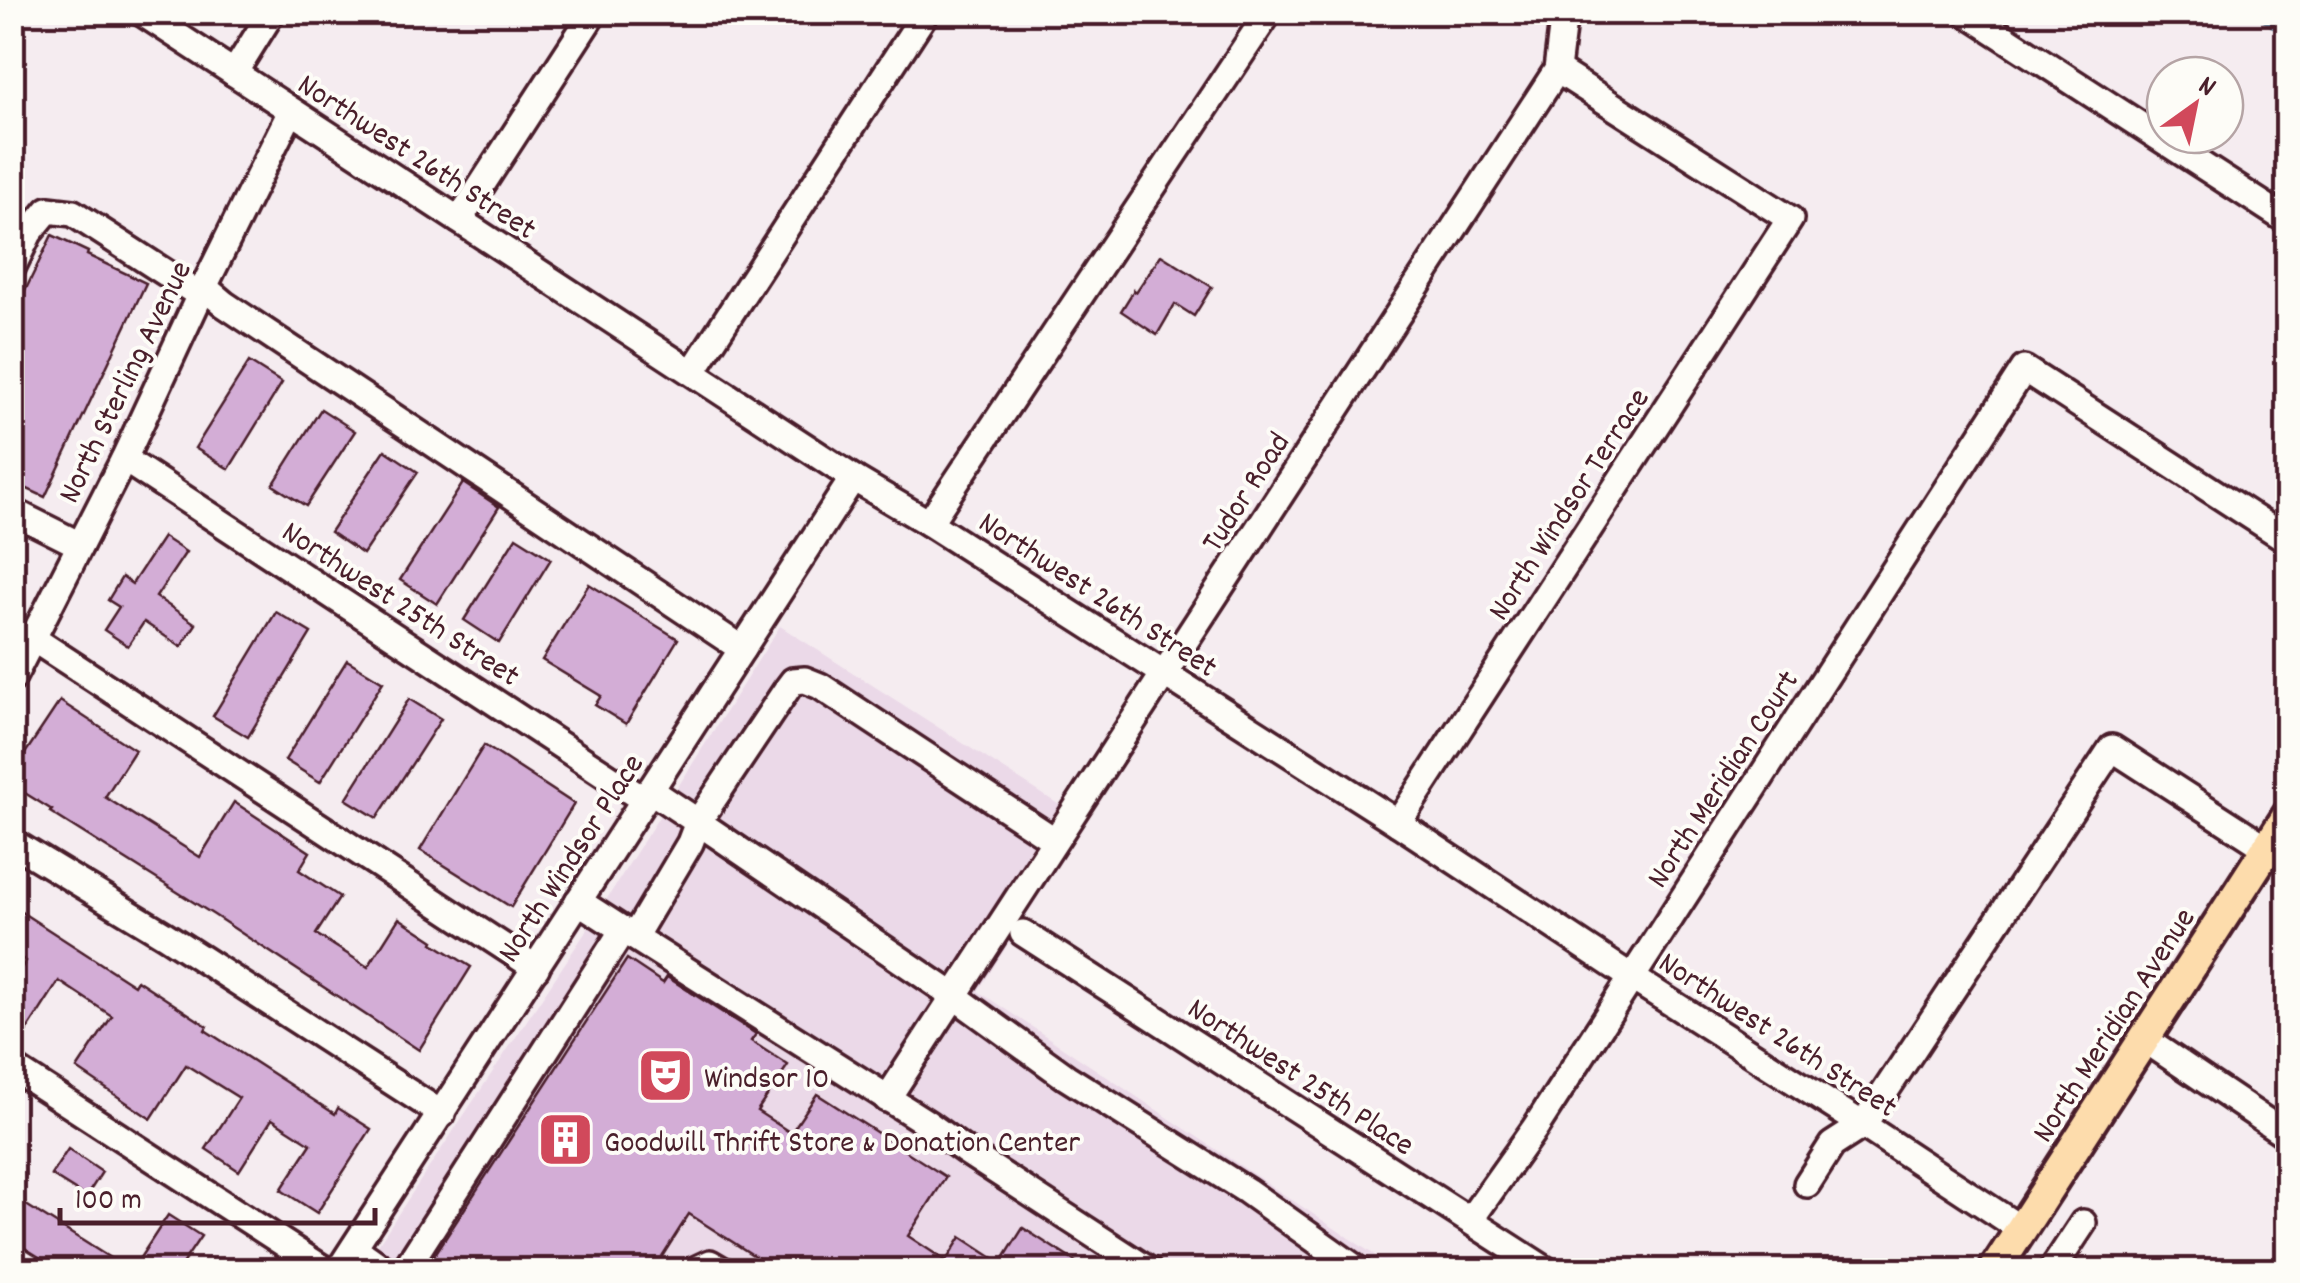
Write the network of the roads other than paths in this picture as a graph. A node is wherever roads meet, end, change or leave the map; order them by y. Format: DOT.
graph roads {
  1 [pos="140,12"];
  2 [pos="272,12"];
  3 [pos="594,12"];
  4 [pos="926,12"];
  5 [pos="1269,12"];
  6 [pos="1564,12"];
  7 [pos="1966,12"];
  8 [pos="1557,70"];
  9 [pos="234,73"];
  10 [pos="291,111"];
  11 [pos="459,220"];
  12 [pos="2288,222"];
  13 [pos="12,268"];
  14 [pos="202,291"];
  15 [pos="693,371"];
  16 [pos="124,459"];
  17 [pos="853,478"];
  18 [pos="12,511"];
  19 [pos="929,523"];
  20 [pos="2288,540"];
  21 [pos="80,545"];
  22 [pos="32,638"];
  23 [pos="742,649"];
  24 [pos="1163,674"];
  25 [pos="12,678"];
  26 [pos="647,795"];
  27 [pos="2288,816"];
  28 [pos="698,822"];
  29 [pos="1398,823"];
  30 [pos="1060,831"];
  31 [pos="12,842"];
  32 [pos="2267,848"];
  33 [pos="578,901"];
  34 [pos="1023,933"];
  35 [pos="628,934"];
  36 [pos="536,968"];
  37 [pos="1632,977"];
  38 [pos="954,996"];
  39 [pos="2144,1039"];
  40 [pos="12,1067"];
  41 [pos="886,1099"];
  42 [pos="442,1114"];
  43 [pos="1863,1125"];
  44 [pos="2288,1136"];
  45 [pos="1806,1184"];
  46 [pos="1470,1220"];
  47 [pos="2083,1222"];
  48 [pos="2021,1229"];
  49 [pos="354,1248"];
  50 [pos="325,1270"];
  51 [pos="339,1270"];
  52 [pos="385,1270"];
  53 [pos="405,1270"];
  54 [pos="695,1270"];
  55 [pos="722,1270"];
  56 [pos="1148,1270"];
  57 [pos="1358,1270"];
  58 [pos="1546,1270"];
  59 [pos="1995,1270"];
  60 [pos="2052,1270"];
  1 -- 9 [label="street, Northwest 26th Street"];
  2 -- 9 [label="street"];
  3 -- 11 [label="street"];
  4 -- 15 [label="street"];
  5 -- 19 [label="street"];
  6 -- 8 [label="street, Tudor Road"];
  7 -- 12 [label="street"];
  8 -- 24 [label="street, Tudor Road"];
  8 -- 29 [label="street, North Windsor Terrace"];
  9 -- 10 [label="street, Northwest 26th Street"];
  10 -- 11 [label="street, Northwest 26th Street"];
  10 -- 14 [label="street, North Sterling Avenue"];
  11 -- 15 [label="street, Northwest 26th Street"];
  13 -- 14 [label="street"];
  14 -- 16 [label="street, North Sterling Avenue"];
  14 -- 23 [label="street"];
  15 -- 17 [label="street, Northwest 26th Street"];
  16 -- 21 [label="street, North Sterling Avenue"];
  16 -- 26 [label="street, Northwest 25th Street"];
  17 -- 19 [label="street, Northwest 26th Street"];
  17 -- 23 [label="street, North Windsor Place"];
  18 -- 21 [label="street"];
  19 -- 24 [label="street, Northwest 26th Street"];
  20 -- 37 [label="street, North Meridian Court"];
  21 -- 22 [label="street, North Sterling Avenue"];
  22 -- 25 [label="street, North Sterling Avenue"];
  22 -- 36 [label="street"];
  23 -- 26 [label="street, North Windsor Place"];
  24 -- 29 [label="street, Northwest 26th Street"];
  24 -- 30 [label="street, Tudor Road"];
  26 -- 28 [label="street, Northwest 25th Street"];
  26 -- 33 [label="street, North Windsor Place"];
  27 -- 32 [label="main road, North Meridian Avenue"];
  28 -- 30 [label="street"];
  28 -- 35 [label="street"];
  28 -- 38 [label="street, Northwest 25th Street"];
  29 -- 37 [label="street, Northwest 26th Street"];
  30 -- 38 [label="street, Tudor Road"];
  31 -- 42 [label="street"];
  32 -- 39 [label="main road, North Meridian Avenue"];
  32 -- 43 [label="street"];
  33 -- 35 [label="street"];
  33 -- 36 [label="street, North Windsor Place"];
  34 -- 46 [label="street, Northwest 25th Place"];
  35 -- 41 [label="street"];
  35 -- 53 [label="street"];
  36 -- 42 [label="street, North Windsor Place"];
  37 -- 43 [label="street, Northwest 26th Street"];
  37 -- 46 [label="street, North Meridian Court"];
  38 -- 41 [label="street, Tudor Road"];
  38 -- 57 [label="street, Northwest 25th Street"];
  39 -- 44 [label="street"];
  39 -- 48 [label="main road, North Meridian Avenue"];
  40 -- 50 [label="street"];
  41 -- 56 [label="street"];
  42 -- 49 [label="street, North Windsor Place"];
  43 -- 45 [label="street"];
  43 -- 48 [label="street, Northwest 26th Street"];
  46 -- 58 [label="street, Northwest 25th Place"];
  47 -- 60 [label="street"];
  48 -- 59 [label="main road, North Meridian Avenue"];
  49 -- 51 [label="street, North Windsor Place"];
  49 -- 52 [label="street"];
  54 -- 55 [label="street"];
}
